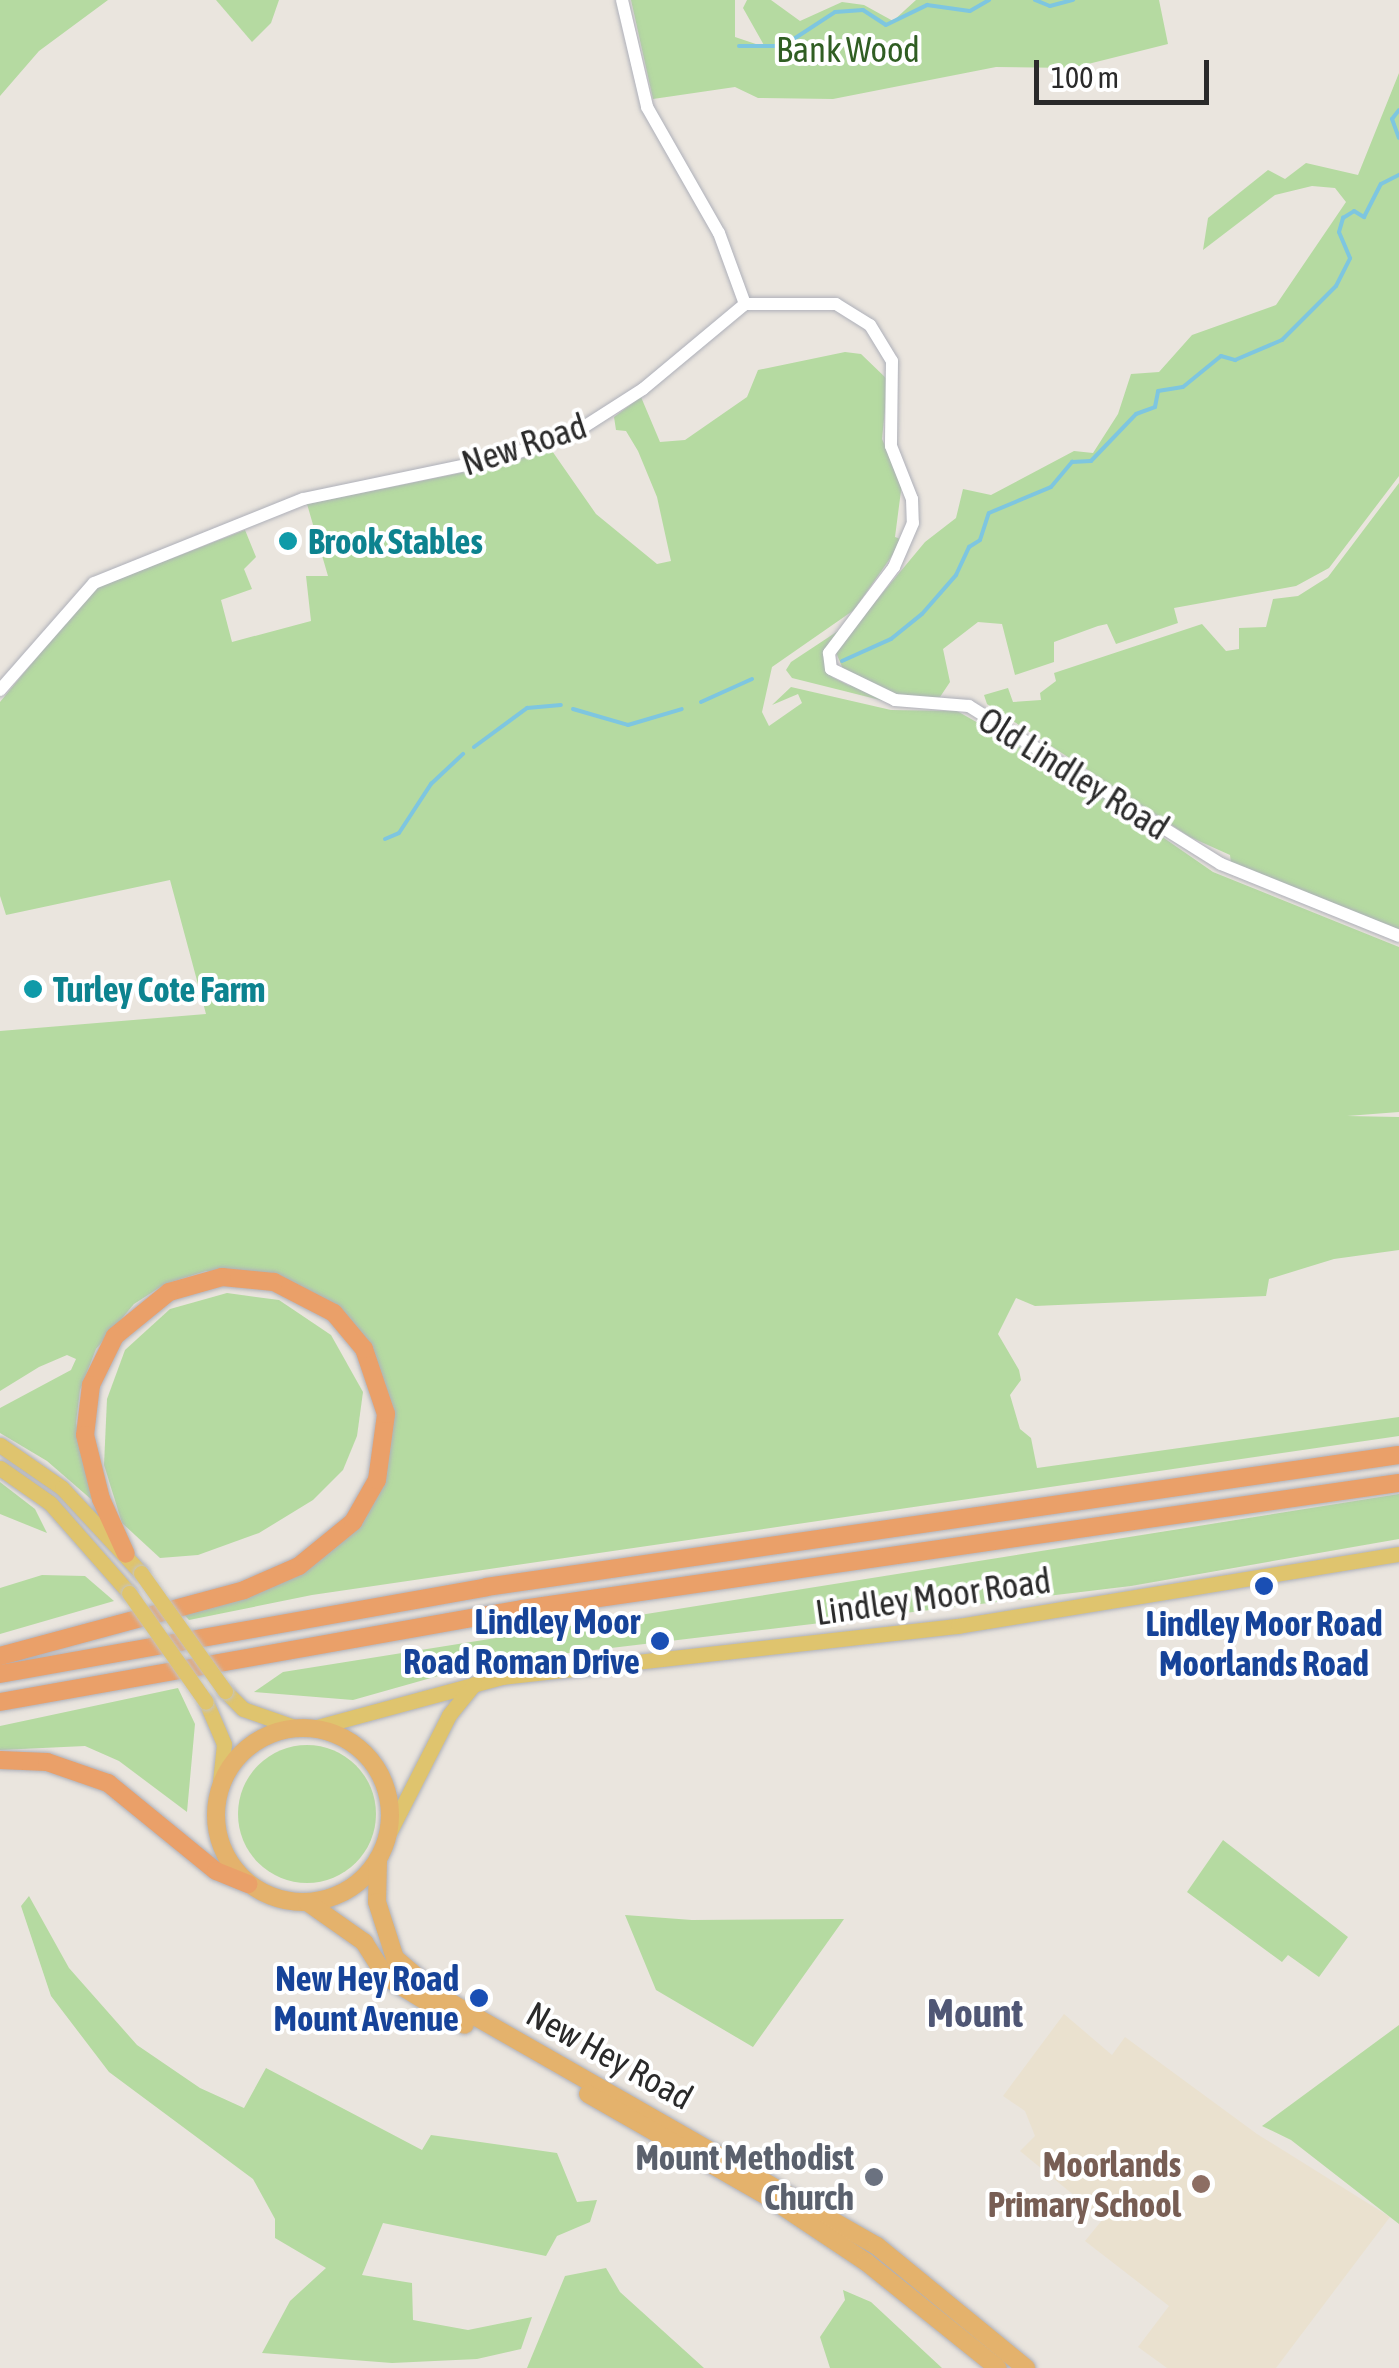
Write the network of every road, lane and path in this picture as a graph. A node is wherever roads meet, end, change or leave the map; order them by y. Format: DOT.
graph roads {
  1 [pos="622,0"];
  2 [pos="745,304"];
  3 [pos="0,690"];
  4 [pos="1399,936"];
  5 [pos="0,1445"];
  6 [pos="1399,1455"];
  7 [pos="0,1468"];
  8 [pos="1399,1483"];
  9 [pos="126,1554"];
  10 [pos="1399,1554"];
  11 [pos="0,1656"];
  12 [pos="0,1674"];
  13 [pos="474,1684"];
  14 [pos="0,1702"];
  15 [pos="305,1728"];
  16 [pos="0,1760"];
  17 [pos="219,1791"];
  18 [pos="388,1833"];
  19 [pos="378,1859"];
  20 [pos="250,1884"];
  21 [pos="307,1902"];
  22 [pos="376,1902"];
  23 [pos="352,1932"];
  24 [pos="1021,2366"];
  25 [pos="998,2368"];
  1 -- 2 [label="street"];
  2 -- 3 [label="street, New Road"];
  2 -- 4 [label="street, Old Lindley Road"];
  5 -- 9 [label="main road"];
  6 -- 12 [label="highway"];
  7 -- 17 [label="main road, bridge"];
  8 -- 14 [label="highway"];
  9 -- 11 [label="highway"];
  9 -- 15 [label="main road, bridge"];
  10 -- 13 [label="main road, Lindley Moor Road"];
  13 -- 15 [label="main road, Lindley Moor Road"];
  13 -- 18 [label="main road"];
  15 -- 17 [label="highway"];
  15 -- 18 [label="highway"];
  16 -- 20 [label="highway"];
  17 -- 20 [label="highway"];
  18 -- 19 [label="highway"];
  19 -- 21 [label="highway"];
  19 -- 22 [label="highway, New Hey Road"];
  20 -- 21 [label="highway"];
  21 -- 23 [label="highway, New Hey Road"];
  22 -- 23 [label="highway"];
  22 -- 24 [label="highway, New Hey Road"];
  23 -- 25 [label="highway, New Hey Road"];
}
